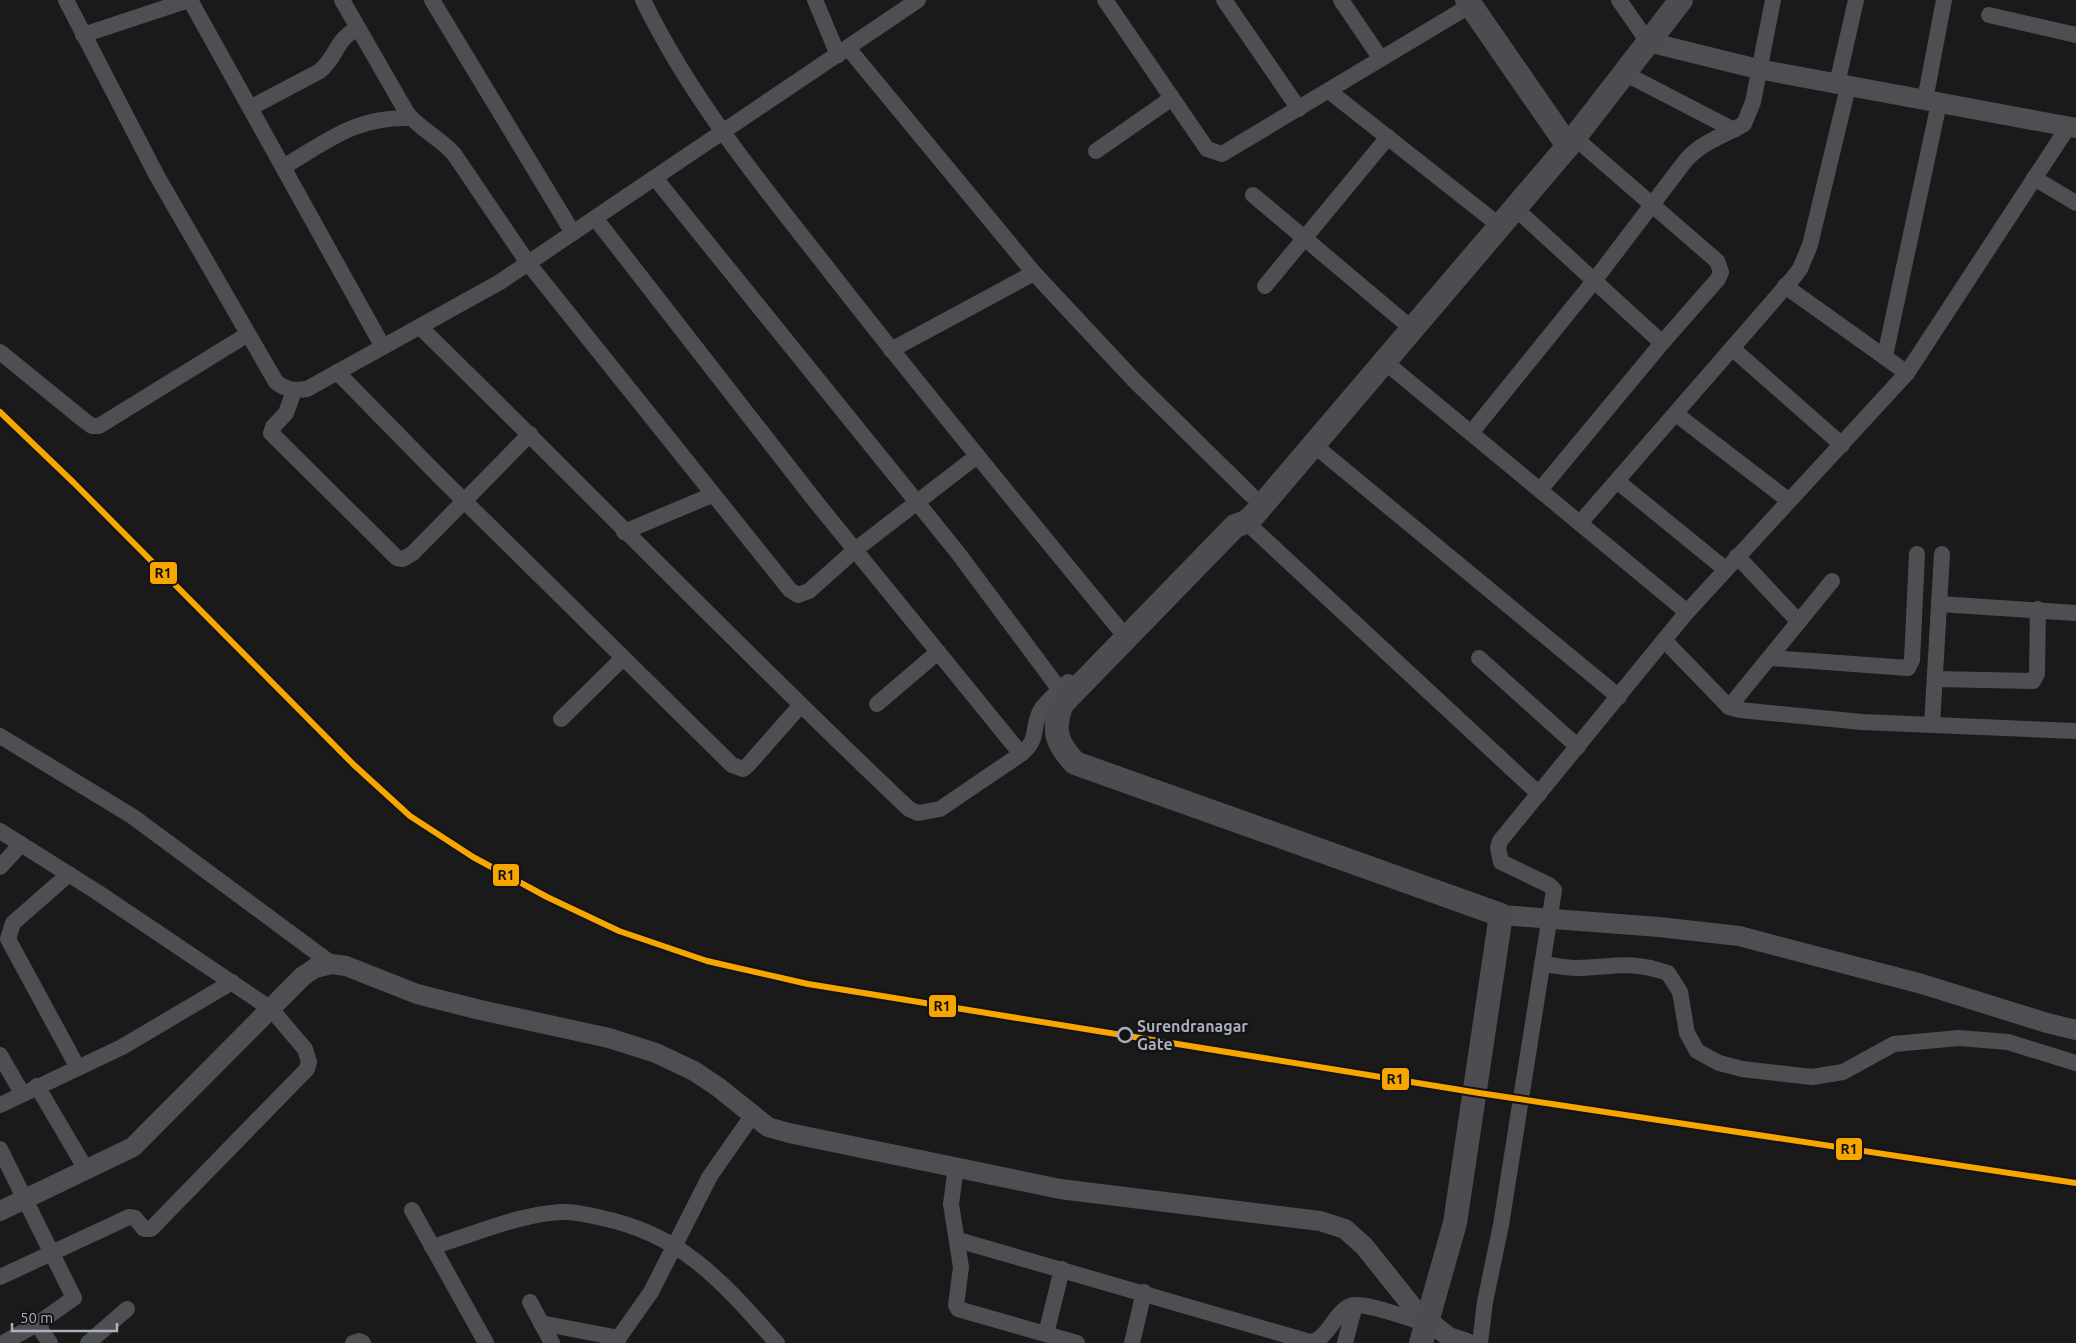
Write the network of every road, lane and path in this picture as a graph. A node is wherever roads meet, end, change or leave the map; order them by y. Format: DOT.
graph roads {
  1 [pos="66,0"];
  2 [pos="190,0"];
  3 [pos="342,0"];
  4 [pos="432,0"];
  5 [pos="642,0"];
  6 [pos="814,0"];
  7 [pos="918,0"];
  8 [pos="1104,0"];
  9 [pos="1224,0"];
  10 [pos="1340,0"];
  11 [pos="1619,0"];
  12 [pos="1663,0"];
  13 [pos="1681,0"];
  14 [pos="1773,0"];
  15 [pos="1856,0"];
  16 [pos="1944,0"];
  17 [pos="1469,3"];
  18 [pos="1989,15"];
  19 [pos="358,28"];
  20 [pos="83,35"];
  21 [pos="2076,35"];
  22 [pos="1644,36"];
  23 [pos="843,51"];
  24 [pos="1382,59"];
  25 [pos="1758,69"];
  26 [pos="1624,73"];
  27 [pos="1843,85"];
  28 [pos="1329,91"];
  29 [pos="1172,98"];
  30 [pos="1932,101"];
  31 [pos="250,108"];
  32 [pos="1299,109"];
  33 [pos="411,118"];
  34 [pos="2072,127"];
  35 [pos="1734,130"];
  36 [pos="722,134"];
  37 [pos="1388,137"];
  38 [pos="1567,139"];
  39 [pos="1096,151"];
  40 [pos="283,167"];
  41 [pos="655,178"];
  42 [pos="2034,178"];
  43 [pos="1253,195"];
  44 [pos="2076,203"];
  45 [pos="1652,205"];
  46 [pos="1516,209"];
  47 [pos="595,218"];
  48 [pos="1490,218"];
  49 [pos="573,233"];
  50 [pos="1304,238"];
  51 [pos="528,263"];
  52 [pos="1034,273"];
  53 [pos="1594,280"];
  54 [pos="1265,286"];
  55 [pos="1785,286"];
  56 [pos="1404,322"];
  57 [pos="420,327"];
  58 [pos="248,334"];
  59 [pos="1662,343"];
  60 [pos="383,347"];
  61 [pos="1733,349"];
  62 [pos="891,350"];
  63 [pos="0,352"];
  64 [pos="1885,356"];
  65 [pos="1385,362"];
  66 [pos="337,372"];
  67 [pos="1907,373"];
  68 [pos="294,391"];
  69 [pos="1676,414"];
  70 [pos="530,434"];
  71 [pos="1471,434"];
  72 [pos="1314,445"];
  73 [pos="1842,445"];
  74 [pos="977,456"];
  75 [pos="1618,481"];
  76 [pos="1540,490"];
  77 [pos="712,495"];
  78 [pos="1251,495"];
  79 [pos="1788,500"];
  80 [pos="465,501"];
  81 [pos="916,501"];
  82 [pos="1239,522"];
  83 [pos="1580,523"];
  84 [pos="624,532"];
  85 [pos="855,550"];
  86 [pos="1918,554"];
  87 [pos="1942,554"];
  88 [pos="1737,556"];
  89 [pos="1725,569"];
  90 [pos="1832,581"];
  91 [pos="1939,604"];
  92 [pos="2038,609"];
  93 [pos="1687,612"];
  94 [pos="2076,612"];
  95 [pos="1799,622"];
  96 [pos="1120,630"];
  97 [pos="1664,640"];
  98 [pos="938,652"];
  99 [pos="623,658"];
  100 [pos="1479,658"];
  101 [pos="1770,658"];
  102 [pos="1935,679"];
  103 [pos="1061,697"];
  104 [pos="1620,697"];
  105 [pos="877,704"];
  106 [pos="800,706"];
  107 [pos="1730,706"];
  108 [pos="560,719"];
  109 [pos="1932,725"];
  110 [pos="2076,731"];
  111 [pos="0,736"];
  112 [pos="1578,747"];
  113 [pos="1021,754"];
  114 [pos="1539,794"];
  115 [pos="0,831"];
  116 [pos="21,844"];
  117 [pos="0,867"];
  118 [pos="69,874"];
  119 [pos="1501,915"];
  120 [pos="5,929"];
  121 [pos="332,964"];
  122 [pos="1542,964"];
  123 [pos="232,982"];
  124 [pos="271,1009"];
  125 [pos="2076,1030"];
  126 [pos="0,1054"];
  127 [pos="2076,1063"];
  128 [pos="78,1068"];
  129 [pos="37,1086"];
  130 [pos="22,1093"];
  131 [pos="0,1105"];
  132 [pos="752,1116"];
  133 [pos="0,1149"];
  134 [pos="956,1167"];
  135 [pos="87,1171"];
  136 [pos="25,1199"];
  137 [pos="412,1210"];
  138 [pos="0,1211"];
  139 [pos="958,1240"];
  140 [pos="676,1246"];
  141 [pos="432,1247"];
  142 [pos="52,1252"];
  143 [pos="1062,1269"];
  144 [pos="0,1278"];
  145 [pos="1144,1292"];
  146 [pos="530,1302"];
  147 [pos="1355,1306"];
  148 [pos="127,1309"];
  149 [pos="541,1323"];
  150 [pos="37,1324"];
  151 [pos="1420,1326"];
  152 [pos="1046,1334"];
  153 [pos="617,1341"];
  154 [pos="1454,1341"];
  155 [pos="3,1343"];
  156 [pos="50,1343"];
  157 [pos="88,1343"];
  158 [pos="352,1343"];
  159 [pos="363,1343"];
  160 [pos="486,1343"];
  161 [pos="552,1343"];
  162 [pos="777,1343"];
  163 [pos="1077,1343"];
  164 [pos="1132,1343"];
  165 [pos="1345,1343"];
  166 [pos="1412,1343"];
  167 [pos="1480,1343"];
  1 -- 20 [label="street"];
  2 -- 20 [label="street"];
  2 -- 31 [label="street"];
  3 -- 19 [label="street"];
  4 -- 49 [label="street"];
  5 -- 36 [label="street"];
  6 -- 23 [label="street"];
  7 -- 23 [label="street"];
  8 -- 29 [label="street"];
  9 -- 32 [label="street"];
  10 -- 24 [label="street"];
  11 -- 22 [label="street"];
  12 -- 22 [label="main road"];
  13 -- 22 [label="main road"];
  14 -- 25 [label="street"];
  15 -- 27 [label="street"];
  16 -- 30 [label="street"];
  17 -- 24 [label="street"];
  17 -- 38 [label="main road"];
  18 -- 21 [label="street"];
  19 -- 31 [label="street"];
  19 -- 33 [label="street"];
  20 -- 58 [label="street"];
  22 -- 25 [label="street"];
  22 -- 26 [label="main road"];
  22 -- 38 [label="main road"];
  23 -- 36 [label="street"];
  23 -- 52 [label="street"];
  24 -- 28 [label="street"];
  25 -- 27 [label="street"];
  25 -- 35 [label="street"];
  26 -- 35 [label="street"];
  26 -- 38 [label="main road"];
  27 -- 30 [label="street"];
  27 -- 55 [label="street"];
  28 -- 32 [label="street"];
  28 -- 37 [label="street"];
  29 -- 32 [label="street"];
  29 -- 39 [label="street"];
  30 -- 34 [label="street"];
  30 -- 64 [label="street"];
  31 -- 40 [label="street"];
  33 -- 40 [label="street"];
  33 -- 51 [label="street"];
  34 -- 42 [label="street"];
  35 -- 45 [label="street"];
  36 -- 41 [label="street"];
  36 -- 62 [label="street"];
  37 -- 48 [label="street"];
  37 -- 50 [label="street"];
  38 -- 45 [label="street"];
  38 -- 46 [label="main road"];
  38 -- 48 [label="main road"];
  40 -- 60 [label="street"];
  41 -- 47 [label="street"];
  41 -- 81 [label="street"];
  42 -- 44 [label="street"];
  42 -- 67 [label="street"];
  43 -- 50 [label="street"];
  45 -- 53 [label="street"];
  45 -- 59 [label="street"];
  46 -- 53 [label="street"];
  46 -- 65 [label="main road"];
  47 -- 49 [label="street"];
  47 -- 85 [label="street"];
  48 -- 56 [label="main road"];
  49 -- 51 [label="street"];
  50 -- 54 [label="street"];
  50 -- 56 [label="street"];
  51 -- 57 [label="street"];
  51 -- 77 [label="street"];
  52 -- 62 [label="street"];
  52 -- 78 [label="street"];
  53 -- 59 [label="street"];
  53 -- 71 [label="street"];
  55 -- 61 [label="street"];
  55 -- 64 [label="street"];
  56 -- 78 [label="main road"];
  57 -- 60 [label="street"];
  57 -- 70 [label="street"];
  58 -- 63 [label="street"];
  58 -- 68 [label="street"];
  59 -- 76 [label="street"];
  60 -- 66 [label="street"];
  61 -- 69 [label="street"];
  61 -- 73 [label="street"];
  62 -- 74 [label="street"];
  64 -- 67 [label="street"];
  65 -- 71 [label="street"];
  65 -- 72 [label="main road"];
  66 -- 68 [label="street"];
  66 -- 80 [label="street"];
  67 -- 73 [label="street"];
  68 -- 80 [label="street"];
  69 -- 75 [label="street"];
  69 -- 79 [label="street"];
  70 -- 80 [label="street"];
  70 -- 84 [label="street"];
  71 -- 76 [label="street"];
  72 -- 82 [label="main road"];
  72 -- 104 [label="street"];
  73 -- 79 [label="street"];
  74 -- 81 [label="street"];
  74 -- 96 [label="street"];
  75 -- 83 [label="street"];
  75 -- 89 [label="street"];
  76 -- 83 [label="street"];
  77 -- 84 [label="street"];
  77 -- 85 [label="street"];
  78 -- 82 [label="main road"];
  79 -- 88 [label="street"];
  80 -- 99 [label="street"];
  81 -- 85 [label="street"];
  81 -- 103 [label="street"];
  82 -- 96 [label="street"];
  82 -- 103 [label="main road"];
  82 -- 114 [label="street"];
  83 -- 93 [label="street"];
  84 -- 106 [label="street"];
  85 -- 98 [label="street"];
  86 -- 101 [label="street"];
  87 -- 91 [label="street"];
  88 -- 89 [label="street"];
  88 -- 95 [label="street"];
  89 -- 93 [label="street"];
  90 -- 95 [label="street"];
  91 -- 92 [label="street"];
  91 -- 102 [label="street"];
  92 -- 94 [label="street"];
  92 -- 102 [label="street"];
  93 -- 97 [label="street"];
  95 -- 101 [label="street"];
  96 -- 103 [label="street"];
  97 -- 104 [label="street"];
  97 -- 107 [label="street"];
  98 -- 105 [label="street"];
  98 -- 113 [label="street"];
  99 -- 106 [label="street"];
  99 -- 108 [label="street"];
  100 -- 112 [label="street"];
  101 -- 107 [label="street"];
  102 -- 109 [label="street"];
  103 -- 113 [label="street"];
  103 -- 119 [label="main road, bridge"];
  104 -- 112 [label="street"];
  106 -- 113 [label="street"];
  107 -- 109 [label="street"];
  109 -- 110 [label="street"];
  111 -- 121 [label="street"];
  112 -- 114 [label="street"];
  114 -- 122 [label="street"];
  115 -- 116 [label="street"];
  116 -- 117 [label="street"];
  116 -- 118 [label="street"];
  118 -- 120 [label="street"];
  118 -- 123 [label="street"];
  119 -- 125 [label="street, bridge"];
  119 -- 151 [label="main road, bridge"];
  120 -- 128 [label="street"];
  121 -- 124 [label="street"];
  121 -- 132 [label="street"];
  122 -- 127 [label="street"];
  122 -- 167 [label="street"];
  123 -- 124 [label="street"];
  123 -- 128 [label="street"];
  124 -- 135 [label="street"];
  124 -- 142 [label="street"];
  126 -- 130 [label="street"];
  128 -- 129 [label="street"];
  129 -- 130 [label="street"];
  129 -- 135 [label="street"];
  130 -- 131 [label="street"];
  132 -- 134 [label="street"];
  132 -- 140 [label="street"];
  133 -- 136 [label="street"];
  134 -- 139 [label="street"];
  134 -- 151 [label="street"];
  135 -- 136 [label="street"];
  136 -- 138 [label="street"];
  136 -- 142 [label="street"];
  137 -- 141 [label="street"];
  139 -- 143 [label="street"];
  139 -- 152 [label="street"];
  140 -- 141 [label="street"];
  140 -- 153 [label="street"];
  140 -- 162 [label="street"];
  141 -- 160 [label="street"];
  142 -- 144 [label="street"];
  142 -- 150 [label="street"];
  143 -- 145 [label="street"];
  143 -- 152 [label="street"];
  145 -- 147 [label="street"];
  145 -- 164 [label="street"];
  146 -- 149 [label="street"];
  147 -- 151 [label="street"];
  147 -- 165 [label="street"];
  148 -- 157 [label="street"];
  149 -- 153 [label="street"];
  149 -- 161 [label="street"];
  150 -- 155 [label="street"];
  150 -- 156 [label="street"];
  151 -- 154 [label="street"];
  151 -- 166 [label="street"];
  152 -- 163 [label="street"];
  158 -- 159 [label="street"];
}
